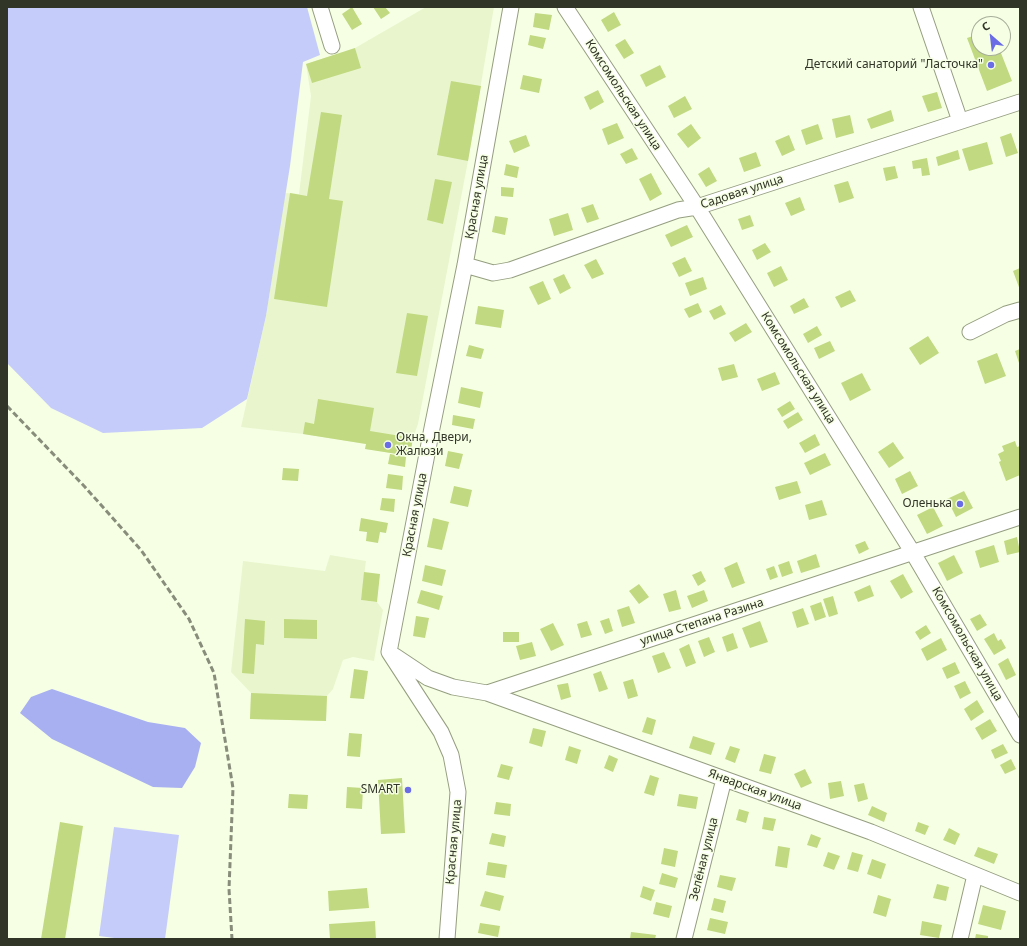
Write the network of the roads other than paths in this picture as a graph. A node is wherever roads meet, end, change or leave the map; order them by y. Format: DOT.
graph roads {
  1 [pos="320,7"];
  2 [pos="511,7"];
  3 [pos="565,7"];
  4 [pos="921,7"];
  5 [pos="332,46"];
  6 [pos="1020,102"];
  7 [pos="960,121"];
  8 [pos="697,207"];
  9 [pos="465,266"];
  10 [pos="1020,310"];
  11 [pos="970,332"];
  12 [pos="1020,517"];
  13 [pos="913,553"];
  14 [pos="389,652"];
  15 [pos="487,693"];
  16 [pos="1020,735"];
  17 [pos="724,778"];
  18 [pos="975,875"];
  19 [pos="1020,893"];
  20 [pos="447,939"];
  21 [pos="684,939"];
  22 [pos="960,939"];
  1 -- 5 [label="street"];
  2 -- 9 [label="street, Красная улица"];
  3 -- 8 [label="street, Комсомольская улица"];
  4 -- 7 [label="street"];
  6 -- 7 [label="street, Садовая улица"];
  7 -- 8 [label="street, Садовая улица"];
  8 -- 9 [label="street, Садовая улица"];
  8 -- 13 [label="street, Комсомольская улица"];
  9 -- 14 [label="street, Красная улица"];
  10 -- 11 [label="street"];
  12 -- 13 [label="street, улица Степана Разина"];
  13 -- 15 [label="street, улица Степана Разина"];
  13 -- 16 [label="street, Комсомольская улица"];
  14 -- 15 [label="street, улица Степана Разина"];
  14 -- 20 [label="street, Красная улица"];
  15 -- 17 [label="street, Январская улица"];
  17 -- 18 [label="street, Январская улица"];
  17 -- 21 [label="street, Зелёная улица"];
  18 -- 19 [label="street, Январская улица"];
  18 -- 22 [label="street"];
}
